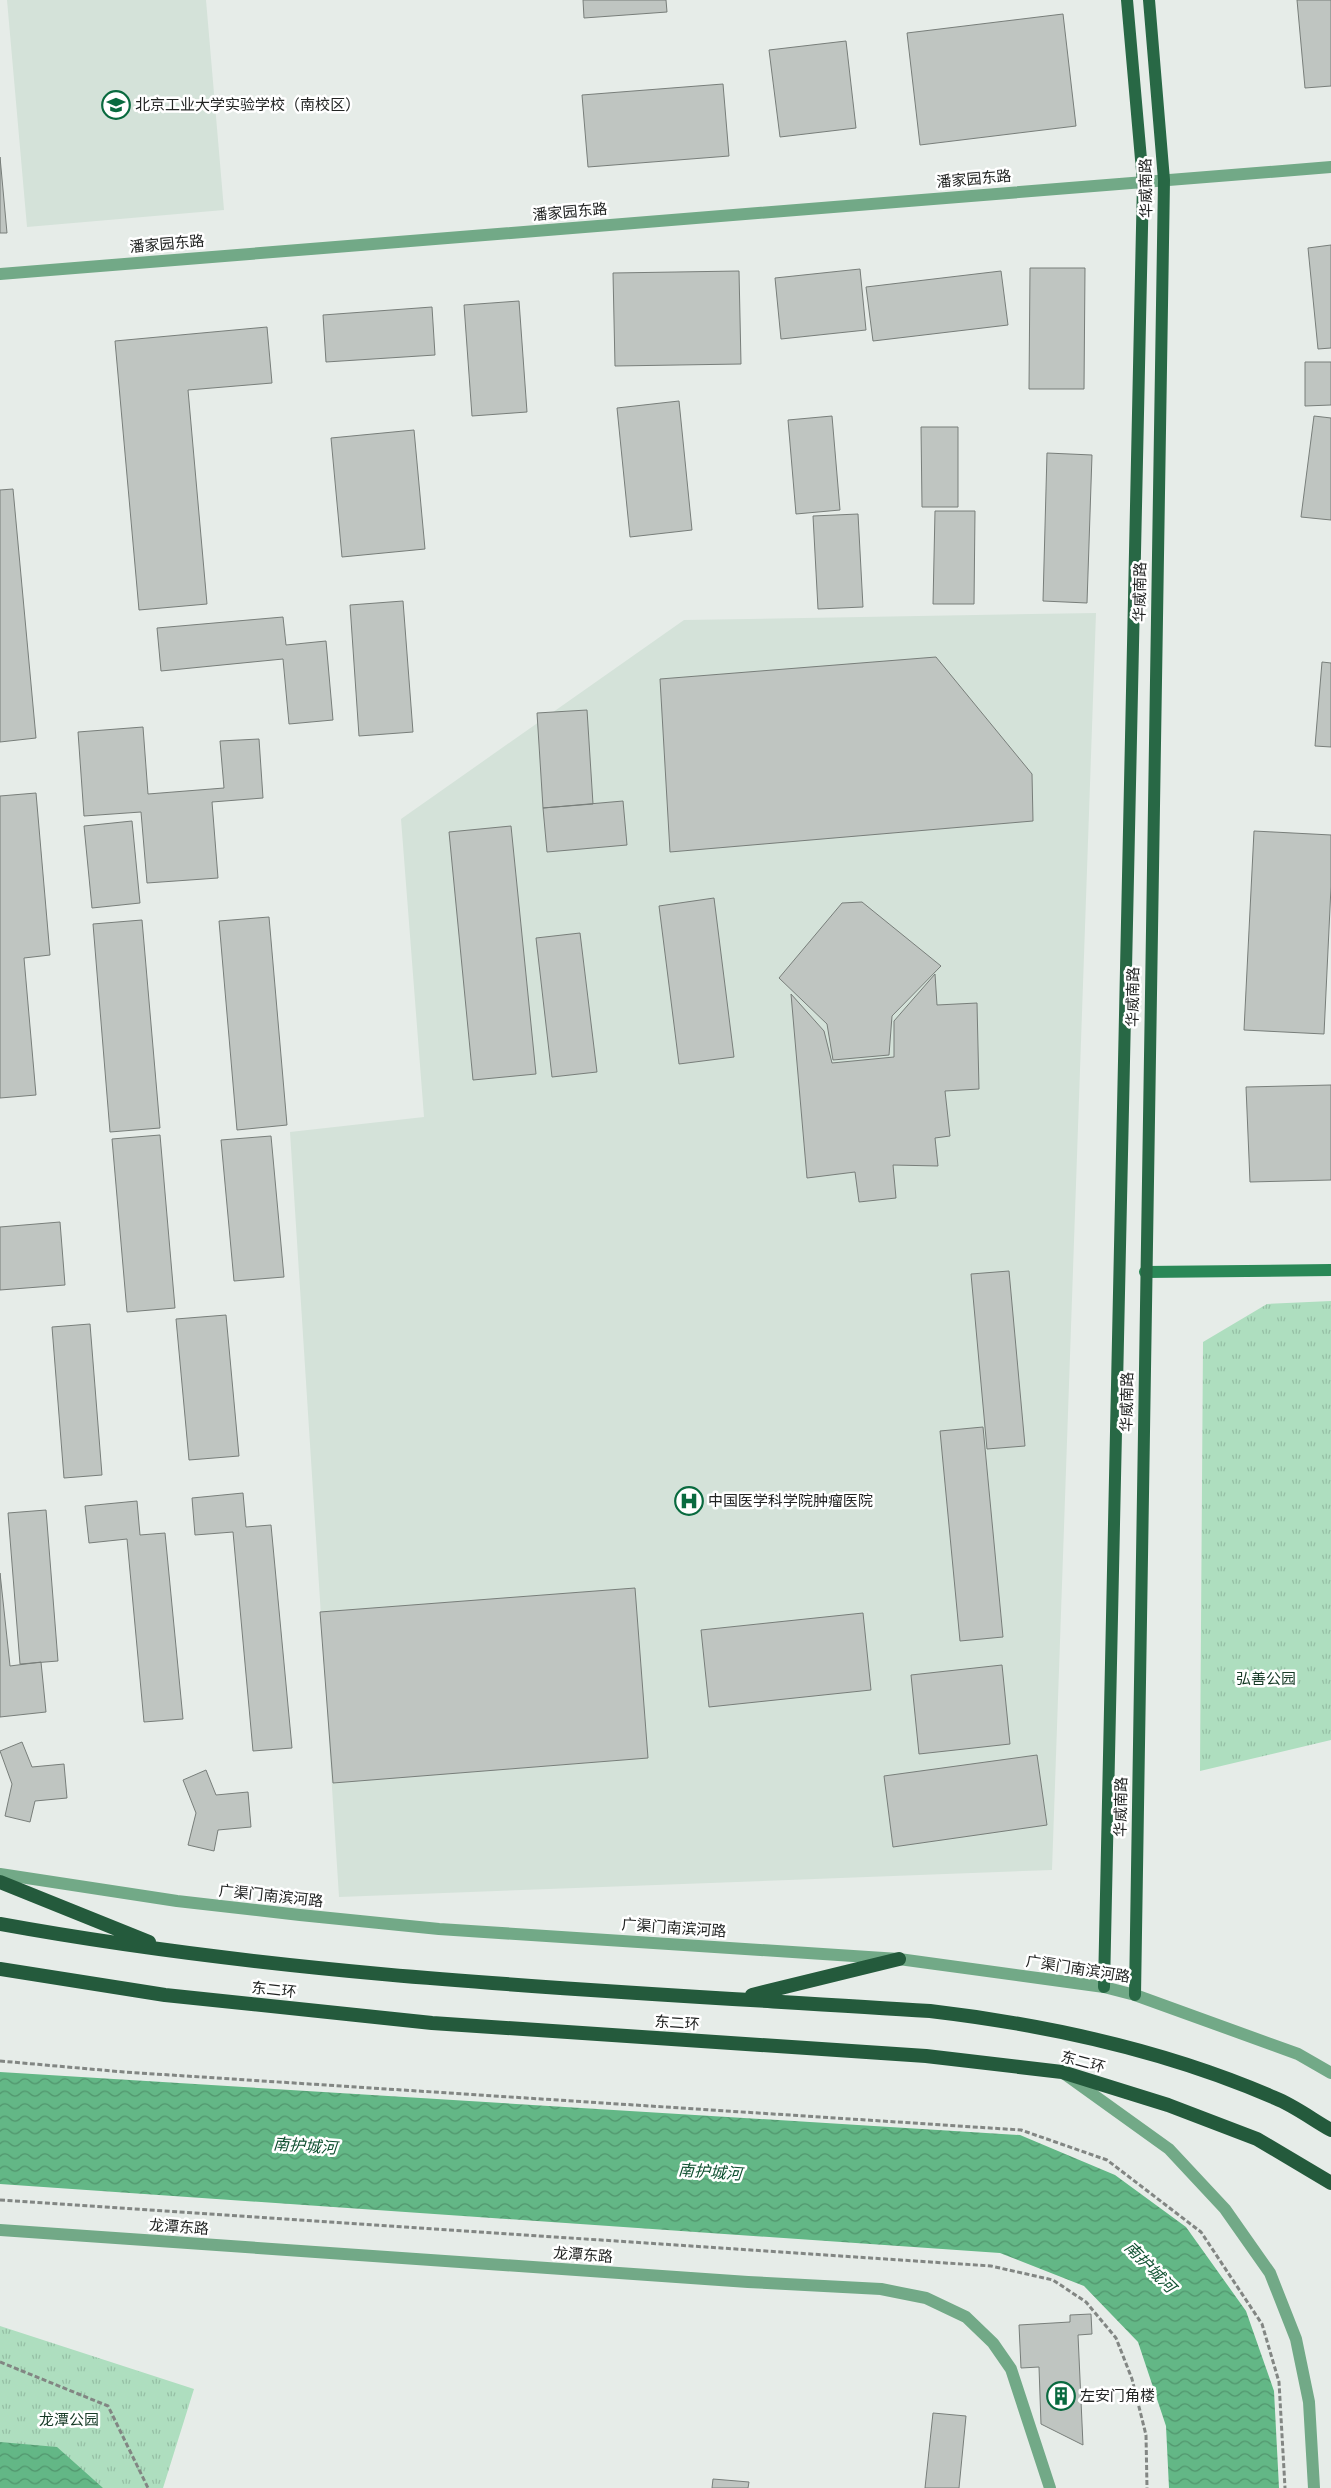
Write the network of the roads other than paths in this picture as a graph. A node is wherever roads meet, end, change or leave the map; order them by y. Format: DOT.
graph roads {
  1 [pos="1127,0"];
  2 [pos="1149,0"];
  3 [pos="1331,167"];
  4 [pos="1164,180"];
  5 [pos="1143,182"];
  6 [pos="0,274"];
  7 [pos="1331,1270"];
  8 [pos="1145,1272"];
  9 [pos="0,1874"];
  10 [pos="0,1882"];
  11 [pos="0,1924"];
  12 [pos="170,1950"];
  13 [pos="899,1959"];
  14 [pos="0,1969"];
  15 [pos="1104,1987"];
  16 [pos="1135,1995"];
  17 [pos="738,1998"];
  18 [pos="1062,2072"];
  19 [pos="1331,2073"];
  20 [pos="1331,2130"];
  21 [pos="1331,2183"];
  22 [pos="0,2230"];
  23 [pos="1050,2488"];
  24 [pos="1314,2488"];
  1 -- 5 [label="main road, 华威南路"];
  2 -- 4 [label="main road, 华威南路"];
  3 -- 4 [label="street, 潘家园东路"];
  4 -- 5 [label="street, 潘家园东路"];
  4 -- 8 [label="main road, 华威南路"];
  5 -- 6 [label="street, 潘家园东路"];
  5 -- 15 [label="main road, 华威南路"];
  7 -- 8 [label="main road"];
  8 -- 16 [label="main road, 华威南路"];
  9 -- 13 [label="street, 广渠门南滨河路"];
  10 -- 12 [label="highway"];
  11 -- 12 [label="highway, 东二环"];
  12 -- 17 [label="highway, 东二环"];
  13 -- 15 [label="street, 广渠门南滨河路"];
  13 -- 17 [label="highway"];
  14 -- 18 [label="highway, 东二环"];
  15 -- 16 [label="street, 广渠门南滨河路"];
  16 -- 19 [label="street, 广渠门南滨河路"];
  17 -- 20 [label="highway, 东二环"];
  18 -- 21 [label="highway, 东二环"];
  18 -- 24 [label="street"];
  22 -- 23 [label="street, 龙潭东路"];
}
